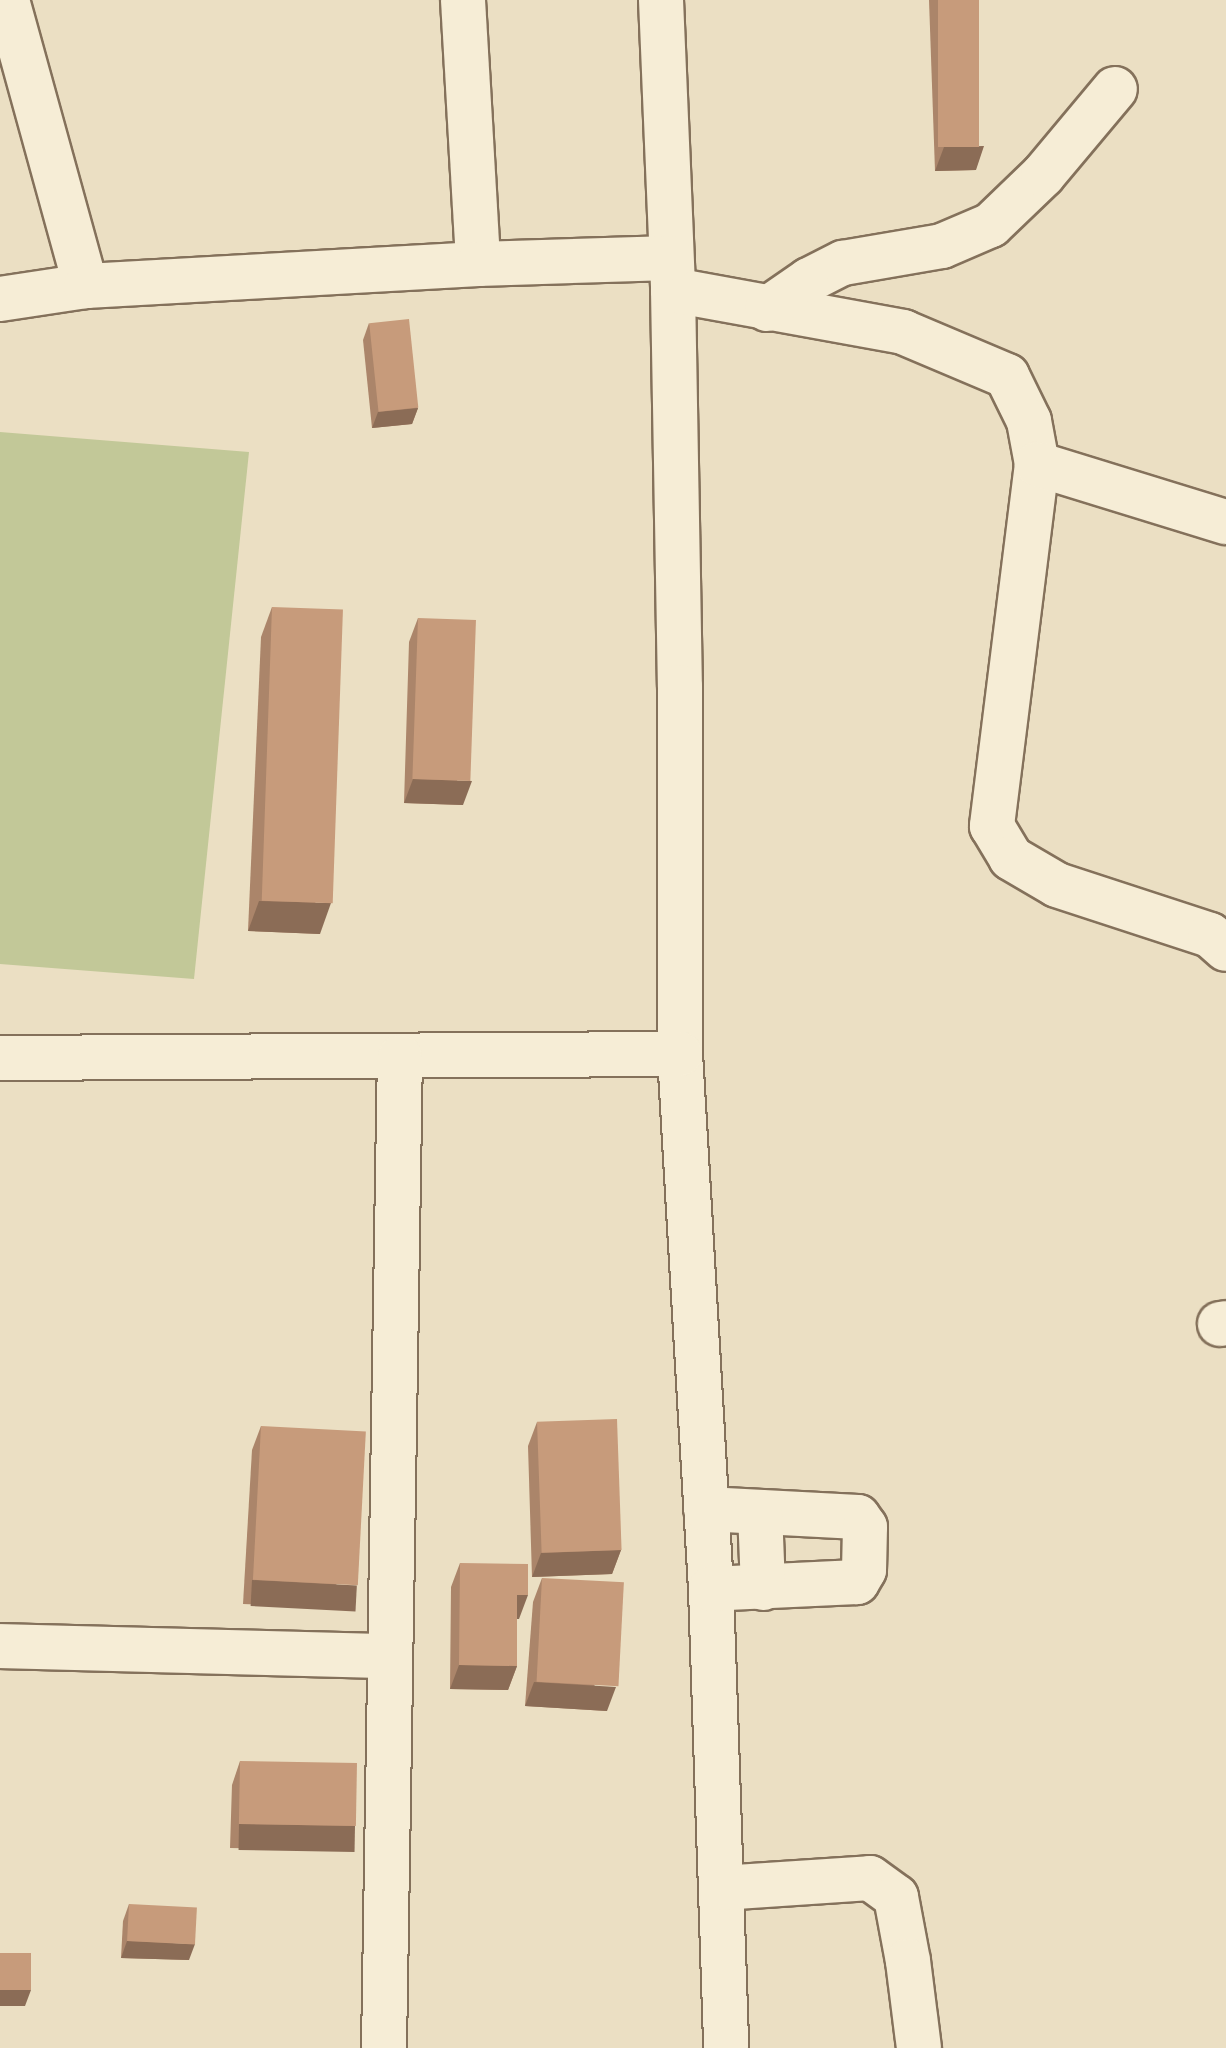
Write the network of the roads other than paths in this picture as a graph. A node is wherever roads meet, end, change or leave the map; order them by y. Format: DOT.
graph roads {
  1 [pos="7,0"];
  2 [pos="463,0"];
  3 [pos="661,0"];
  4 [pos="1115,89"];
  5 [pos="478,264"];
  6 [pos="672,274"];
  7 [pos="86,286"];
  8 [pos="0,299"];
  9 [pos="767,309"];
  10 [pos="1037,464"];
  11 [pos="1226,522"];
  12 [pos="1226,949"];
  13 [pos="680,1054"];
  14 [pos="400,1057"];
  15 [pos="0,1058"];
  16 [pos="706,1509"];
  17 [pos="760,1512"];
  18 [pos="763,1588"];
  19 [pos="711,1589"];
  20 [pos="0,1646"];
  21 [pos="388,1656"];
  22 [pos="721,1888"];
  23 [pos="384,2048"];
  24 [pos="726,2048"];
  25 [pos="919,2048"];
  1 -- 7 [label="street"];
  2 -- 5 [label="street"];
  3 -- 6 [label="street"];
  4 -- 9 [label="street"];
  5 -- 6 [label="street"];
  5 -- 7 [label="street"];
  6 -- 9 [label="street"];
  6 -- 13 [label="street"];
  7 -- 8 [label="street"];
  9 -- 10 [label="street"];
  10 -- 11 [label="street"];
  10 -- 12 [label="street"];
  13 -- 14 [label="street"];
  13 -- 16 [label="street"];
  14 -- 15 [label="street"];
  14 -- 21 [label="street"];
  16 -- 17 [label="street"];
  16 -- 19 [label="street"];
  17 -- 18 [label="street"];
  17 -- 18 [label="street"];
  18 -- 19 [label="street"];
  19 -- 22 [label="street"];
  20 -- 21 [label="street"];
  21 -- 23 [label="street"];
  22 -- 24 [label="street"];
  22 -- 25 [label="street"];
}
